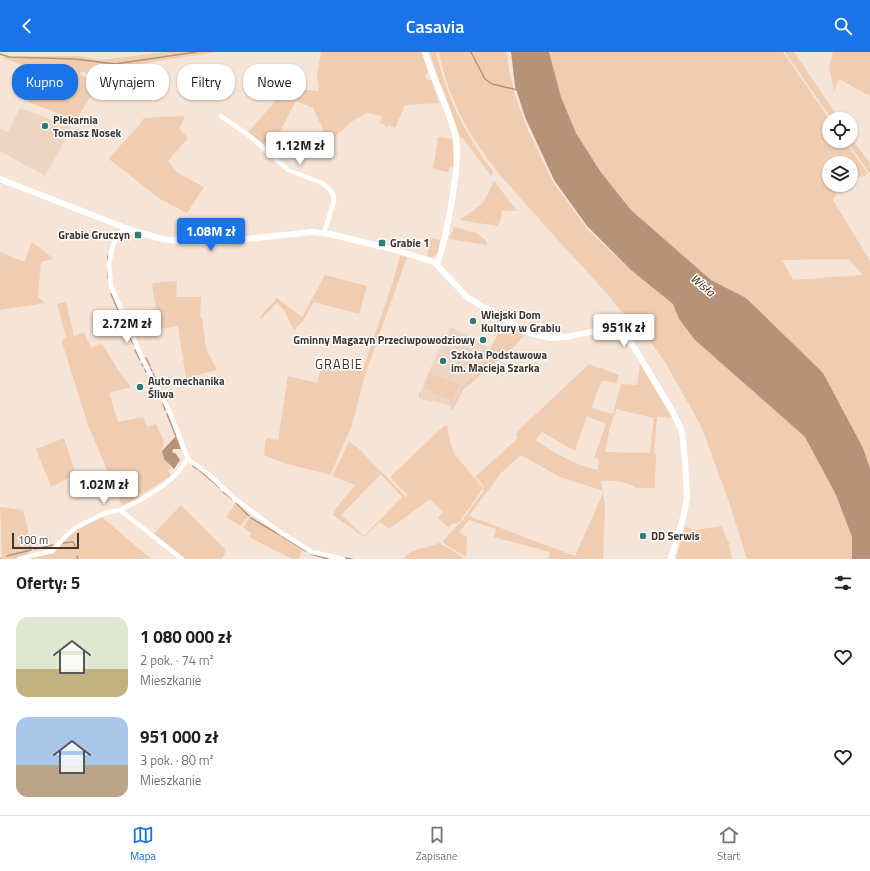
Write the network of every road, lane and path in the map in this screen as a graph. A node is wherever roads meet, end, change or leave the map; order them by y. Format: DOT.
graph roads {
  1 [pos="425,52"];
  2 [pos="221,116"];
  3 [pos="0,180"];
  4 [pos="124,228"];
  5 [pos="324,233"];
  6 [pos="437,264"];
  7 [pos="188,459"];
  8 [pos="130,506"];
  9 [pos="120,510"];
  10 [pos="129,516"];
  11 [pos="19,559"];
  12 [pos="182,559"];
  13 [pos="343,559"];
  14 [pos="671,559"];
  1 -- 6 [label="street"];
  2 -- 5 [label="street"];
  3 -- 4 [label="street"];
  4 -- 5 [label="street"];
  4 -- 7 [label="street"];
  5 -- 6 [label="street"];
  6 -- 14 [label="street"];
  7 -- 8 [label="street"];
  7 -- 13 [label="street"];
  8 -- 9 [label="street"];
  8 -- 10 [label="street"];
  9 -- 10 [label="street"];
  9 -- 11 [label="street"];
  10 -- 12 [label="street"];
}
